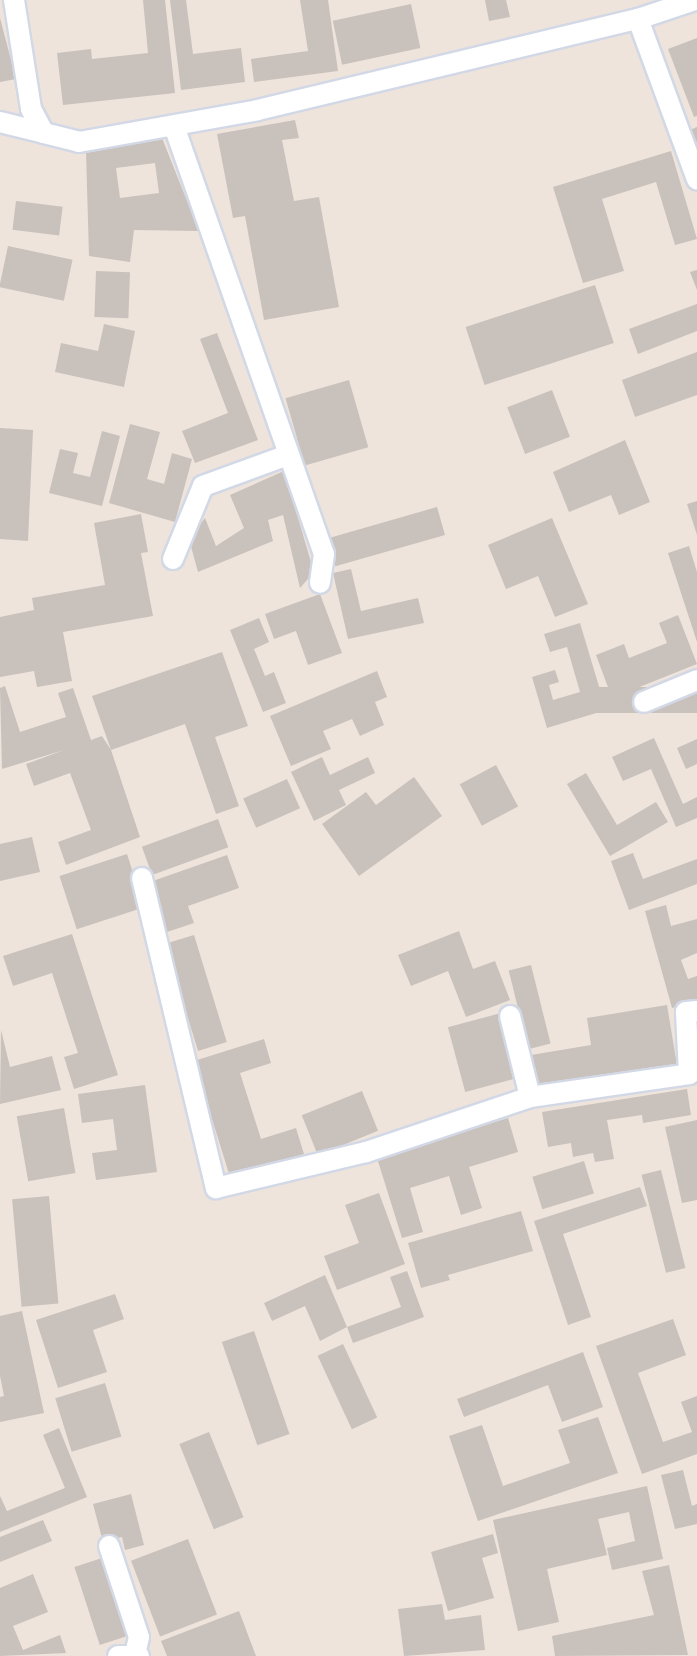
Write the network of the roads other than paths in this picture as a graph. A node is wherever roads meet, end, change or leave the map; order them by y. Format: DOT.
graph roads {
  1 [pos="14,0"];
  2 [pos="694,0"];
  3 [pos="638,19"];
  4 [pos="0,122"];
  5 [pos="174,126"];
  6 [pos="44,132"];
  7 [pos="697,179"];
  8 [pos="288,455"];
  9 [pos="173,559"];
  10 [pos="321,583"];
  11 [pos="697,680"];
  12 [pos="644,702"];
  13 [pos="142,878"];
  14 [pos="697,1011"];
  15 [pos="510,1016"];
  16 [pos="530,1097"];
  17 [pos="109,1546"];
  18 [pos="131,1655"];
  1 -- 6 [label="street"];
  2 -- 3 [label="street"];
  3 -- 5 [label="street"];
  3 -- 7 [label="street"];
  4 -- 6 [label="street"];
  5 -- 6 [label="street"];
  5 -- 8 [label="street"];
  8 -- 9 [label="street"];
  8 -- 10 [label="street"];
  11 -- 12 [label="street"];
  13 -- 16 [label="street"];
  14 -- 16 [label="street"];
  15 -- 16 [label="street"];
  17 -- 18 [label="street"];
}
